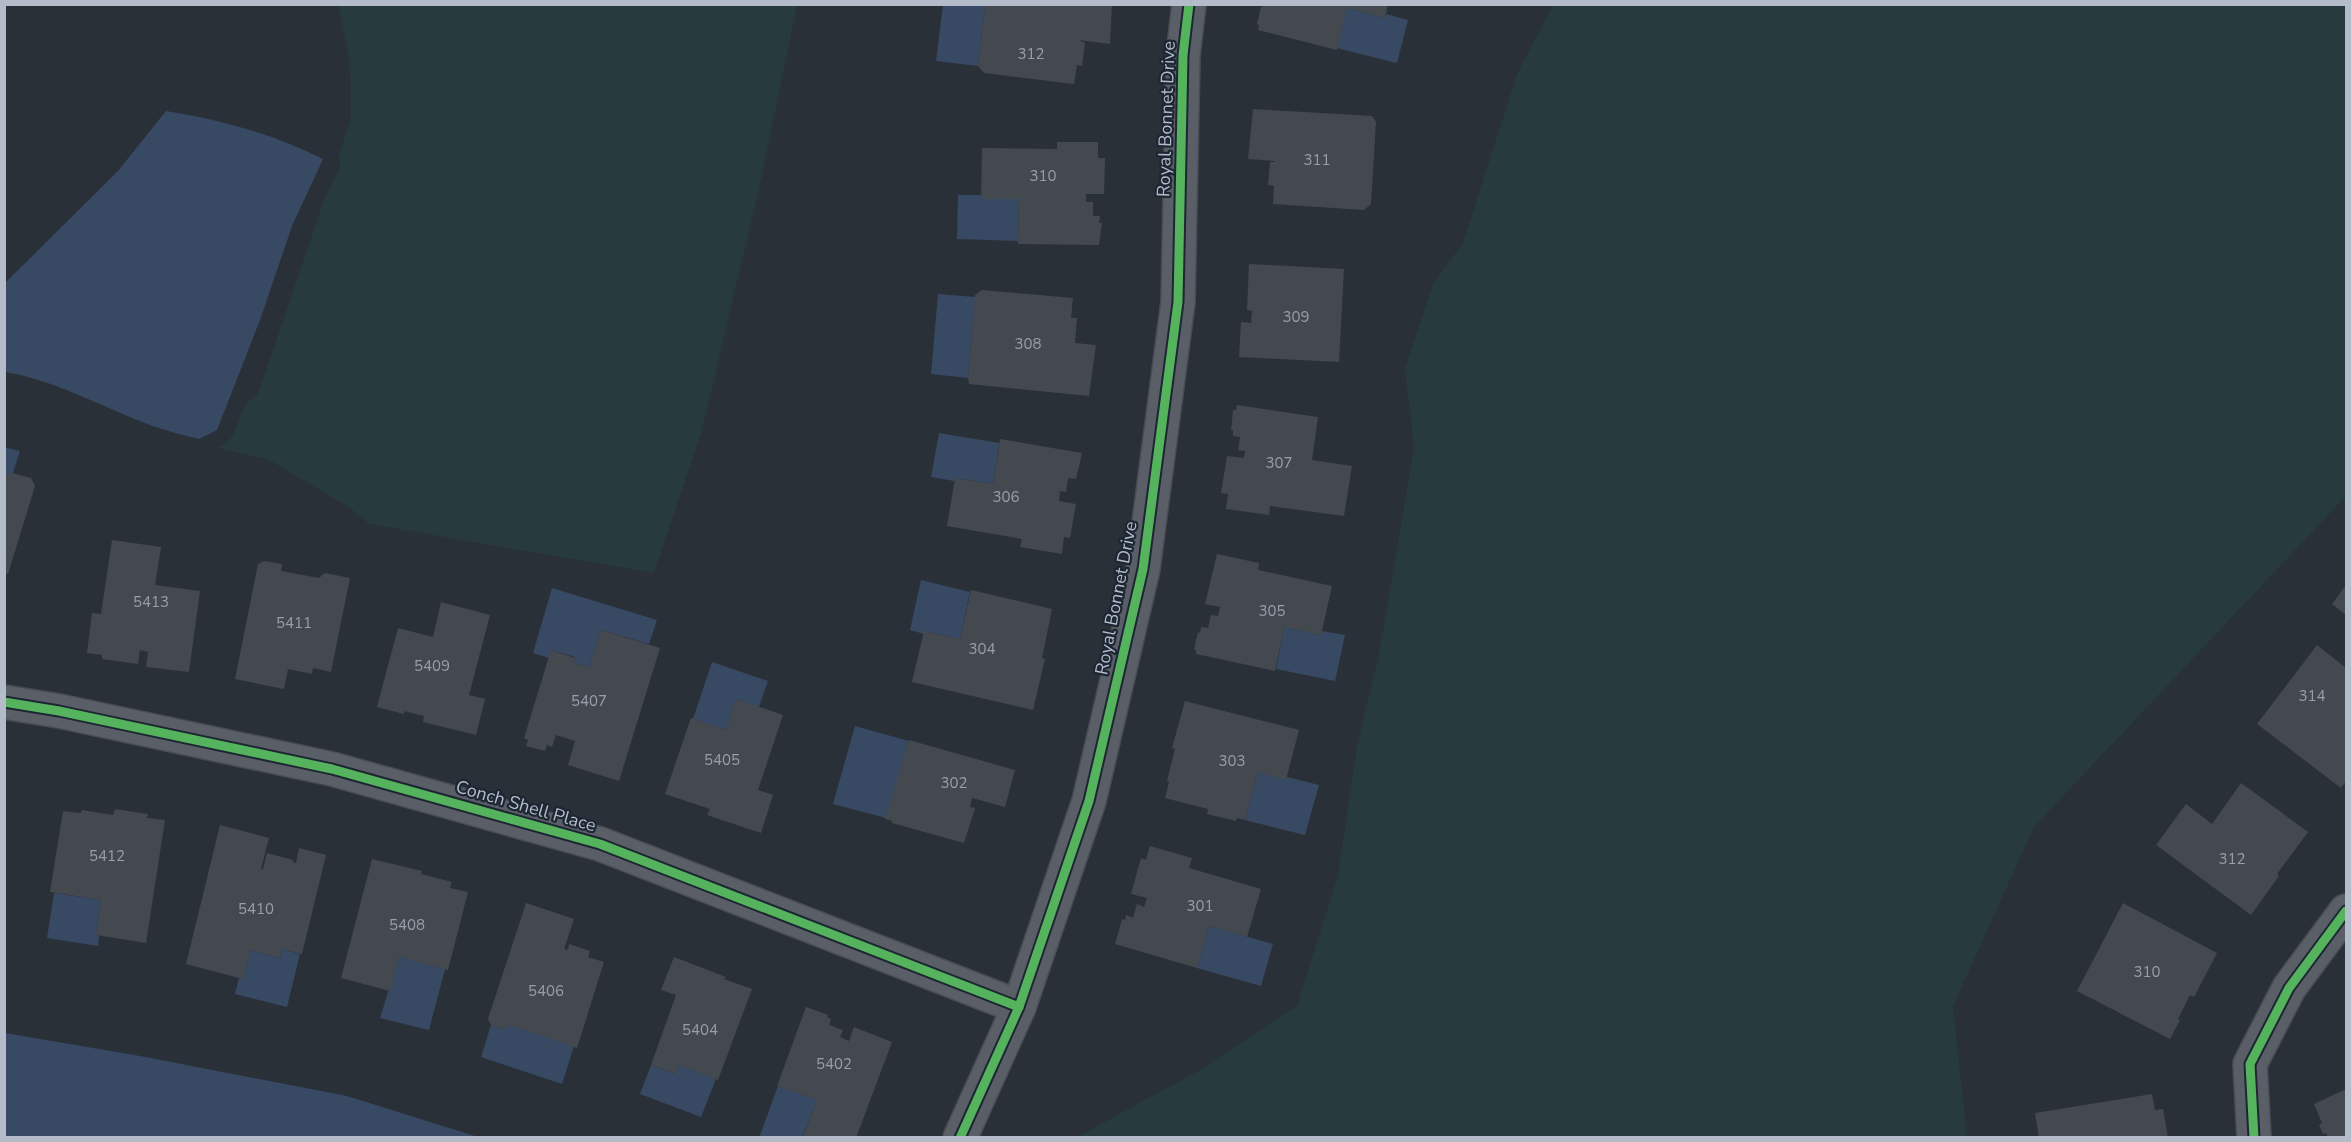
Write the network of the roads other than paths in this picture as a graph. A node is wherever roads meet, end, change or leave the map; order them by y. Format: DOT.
graph roads {
  1 [pos="1189,4"];
  2 [pos="4,702"];
  3 [pos="2346,911"];
  4 [pos="1019,1007"];
  5 [pos="960,1137"];
  6 [pos="2254,1137"];
  1 -- 4 [label="street, Royal Bonnet Drive"];
  2 -- 4 [label="street, Conch Shell Place"];
  3 -- 6 [label="street"];
  4 -- 5 [label="street, Royal Bonnet Drive"];
}
